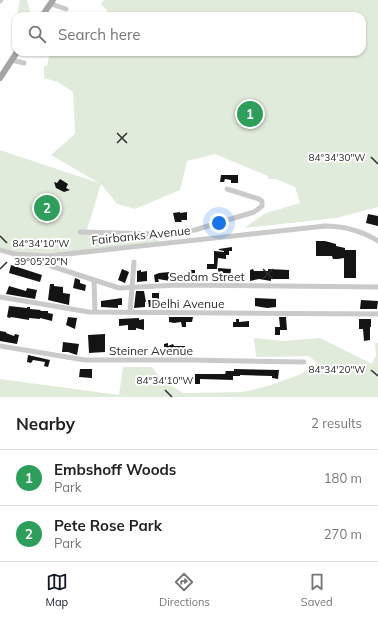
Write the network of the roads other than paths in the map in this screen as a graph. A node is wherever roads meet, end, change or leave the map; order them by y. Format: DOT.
graph roads {
  1 [pos="52,2"];
  2 [pos="66,9"];
  3 [pos="45,12"];
  4 [pos="15,56"];
  5 [pos="12,60"];
  6 [pos="24,63"];
  7 [pos="0,78"];
  8 [pos="227,189"];
  9 [pos="80,232"];
  10 [pos="158,234"];
  11 [pos="378,241"];
  12 [pos="159,244"];
  13 [pos="0,250"];
  14 [pos="48,256"];
  15 [pos="134,262"];
  16 [pos="94,280"];
  17 [pos="131,287"];
  18 [pos="378,287"];
  19 [pos="0,297"];
  20 [pos="96,312"];
  21 [pos="130,312"];
  22 [pos="378,314"];
  23 [pos="0,346"];
  24 [pos="304,362"];
  1 -- 2 [label="street"];
  1 -- 3 [label="main road"];
  4 -- 5 [label="main road"];
  5 -- 6 [label="street"];
  5 -- 7 [label="main road"];
  8 -- 10 [label="street"];
  9 -- 10 [label="street"];
  10 -- 12 [label="street"];
  11 -- 12 [label="street, Fairbanks Avenue"];
  12 -- 14 [label="street, Fairbanks Avenue"];
  13 -- 14 [label="street, Fairbanks Avenue"];
  14 -- 16 [label="street, Sedam Street"];
  15 -- 17 [label="street"];
  16 -- 17 [label="street, Sedam Street"];
  16 -- 20 [label="street"];
  17 -- 18 [label="street, Sedam Street"];
  17 -- 21 [label="street"];
  19 -- 20 [label="street, Delhi Avenue"];
  20 -- 21 [label="street, Delhi Avenue"];
  21 -- 22 [label="street, Delhi Avenue"];
  23 -- 24 [label="street, Steiner Avenue"];
}
